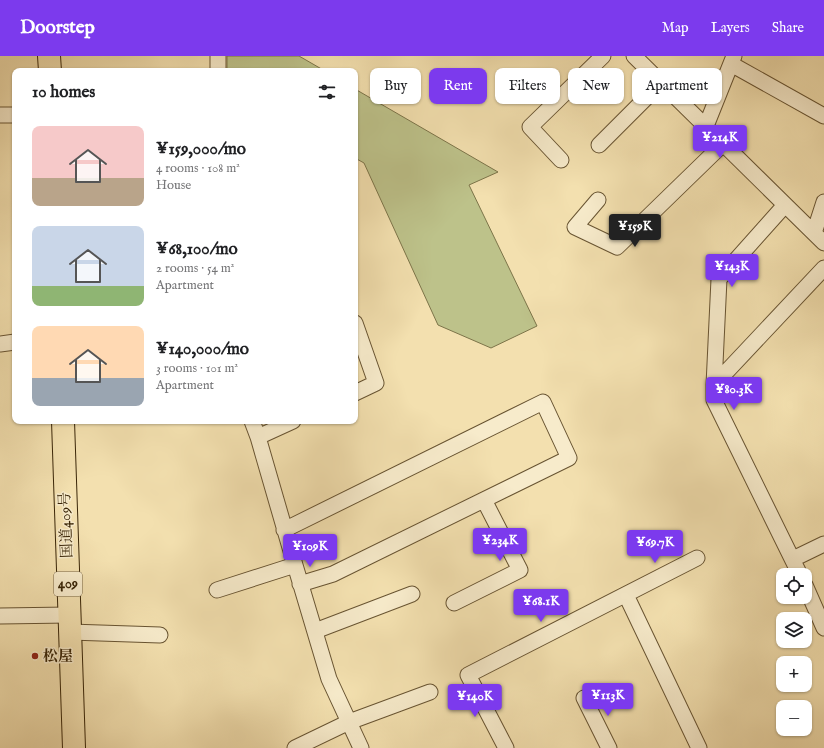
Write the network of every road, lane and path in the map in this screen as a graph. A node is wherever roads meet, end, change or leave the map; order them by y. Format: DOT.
graph roads {
  1 [pos="49,56"];
  2 [pos="218,56"];
  3 [pos="603,56"];
  4 [pos="634,56"];
  5 [pos="733,60"];
  6 [pos="50,68"];
  7 [pos="218,68"];
  8 [pos="646,68"];
  9 [pos="640,104"];
  10 [pos="683,104"];
  11 [pos="0,115"];
  12 [pos="12,115"];
  13 [pos="824,116"];
  14 [pos="706,126"];
  15 [pos="723,144"];
  16 [pos="599,145"];
  17 [pos="562,160"];
  18 [pos="598,200"];
  19 [pos="824,202"];
  20 [pos="785,205"];
  21 [pos="819,238"];
  22 [pos="824,268"];
  23 [pos="358,332"];
  24 [pos="12,342"];
  25 [pos="0,344"];
  26 [pos="714,385"];
  27 [pos="358,392"];
  28 [pos="63,424"];
  29 [pos="253,424"];
  30 [pos="286,424"];
  31 [pos="258,437"];
  32 [pos="484,500"];
  33 [pos="284,530"];
  34 [pos="824,544"];
  35 [pos="697,558"];
  36 [pos="794,559"];
  37 [pos="295,565"];
  38 [pos="797,568"];
  39 [pos="300,584"];
  40 [pos="217,590"];
  41 [pos="412,594"];
  42 [pos="626,595"];
  43 [pos="812,601"];
  44 [pos="454,604"];
  45 [pos="0,616"];
  46 [pos="70,623"];
  47 [pos="824,628"];
  48 [pos="315,631"];
  49 [pos="160,635"];
  50 [pos="430,692"];
  51 [pos="584,698"];
  52 [pos="349,722"];
  53 [pos="74,748"];
  54 [pos="295,748"];
  55 [pos="361,748"];
  56 [pos="506,748"];
  57 [pos="608,748"];
  58 [pos="699,748"];
  1 -- 6 [label="highway"];
  2 -- 7 [label="street"];
  3 -- 17 [label="street"];
  4 -- 8 [label="street"];
  5 -- 13 [label="street"];
  5 -- 14 [label="street"];
  9 -- 16 [label="street"];
  10 -- 14 [label="street"];
  11 -- 12 [label="street"];
  14 -- 15 [label="street"];
  15 -- 18 [label="street"];
  15 -- 20 [label="street"];
  19 -- 21 [label="street"];
  20 -- 21 [label="street"];
  20 -- 26 [label="street"];
  22 -- 26 [label="street"];
  23 -- 27 [label="street"];
  24 -- 25 [label="street"];
  26 -- 36 [label="street"];
  28 -- 46 [label="highway, 国道409号 / 409"];
  29 -- 31 [label="street"];
  30 -- 31 [label="street"];
  31 -- 33 [label="street"];
  32 -- 33 [label="street"];
  32 -- 39 [label="street"];
  32 -- 44 [label="street"];
  33 -- 37 [label="street"];
  34 -- 36 [label="street"];
  35 -- 42 [label="street"];
  36 -- 38 [label="street"];
  37 -- 39 [label="street"];
  37 -- 40 [label="street"];
  39 -- 48 [label="street"];
  41 -- 48 [label="street"];
  42 -- 56 [label="street"];
  42 -- 58 [label="street"];
  43 -- 47 [label="street"];
  45 -- 46 [label="street"];
  46 -- 49 [label="street"];
  46 -- 53 [label="highway, 国道409号 / 409"];
  48 -- 52 [label="street"];
  50 -- 52 [label="street"];
  51 -- 57 [label="street"];
  52 -- 54 [label="street"];
  52 -- 55 [label="street"];
}
